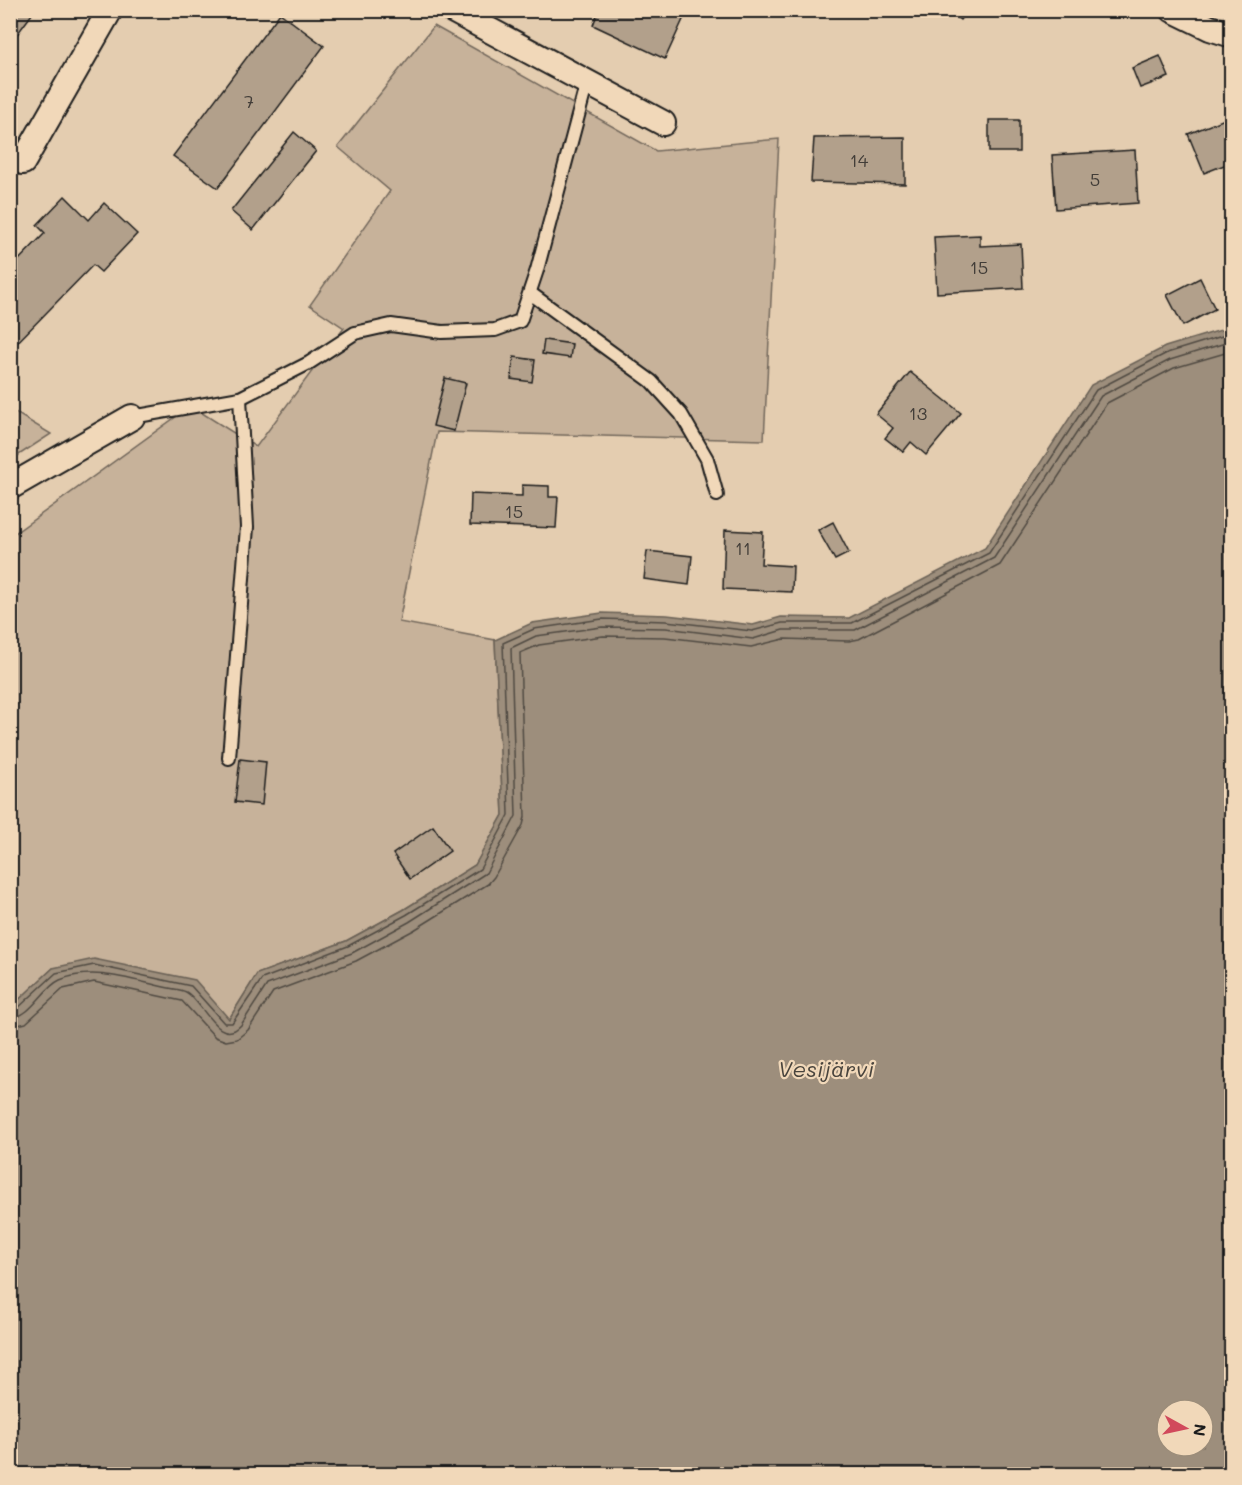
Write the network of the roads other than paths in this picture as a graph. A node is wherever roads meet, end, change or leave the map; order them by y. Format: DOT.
graph roads {
  1 [pos="110,10"];
  2 [pos="453,10"];
  3 [pos="1173,10"];
  4 [pos="1232,35"];
  5 [pos="586,82"];
  6 [pos="663,123"];
  7 [pos="23,162"];
  8 [pos="530,293"];
  9 [pos="240,398"];
  10 [pos="132,417"];
  11 [pos="10,487"];
  12 [pos="717,495"];
  13 [pos="229,759"];
  1 -- 7 [label="street"];
  2 -- 5 [label="street"];
  3 -- 4 [label="street"];
  5 -- 6 [label="street"];
  5 -- 8 [label="lane"];
  8 -- 9 [label="lane"];
  8 -- 12 [label="lane"];
  9 -- 10 [label="lane"];
  9 -- 13 [label="lane"];
  10 -- 11 [label="street"];
}
